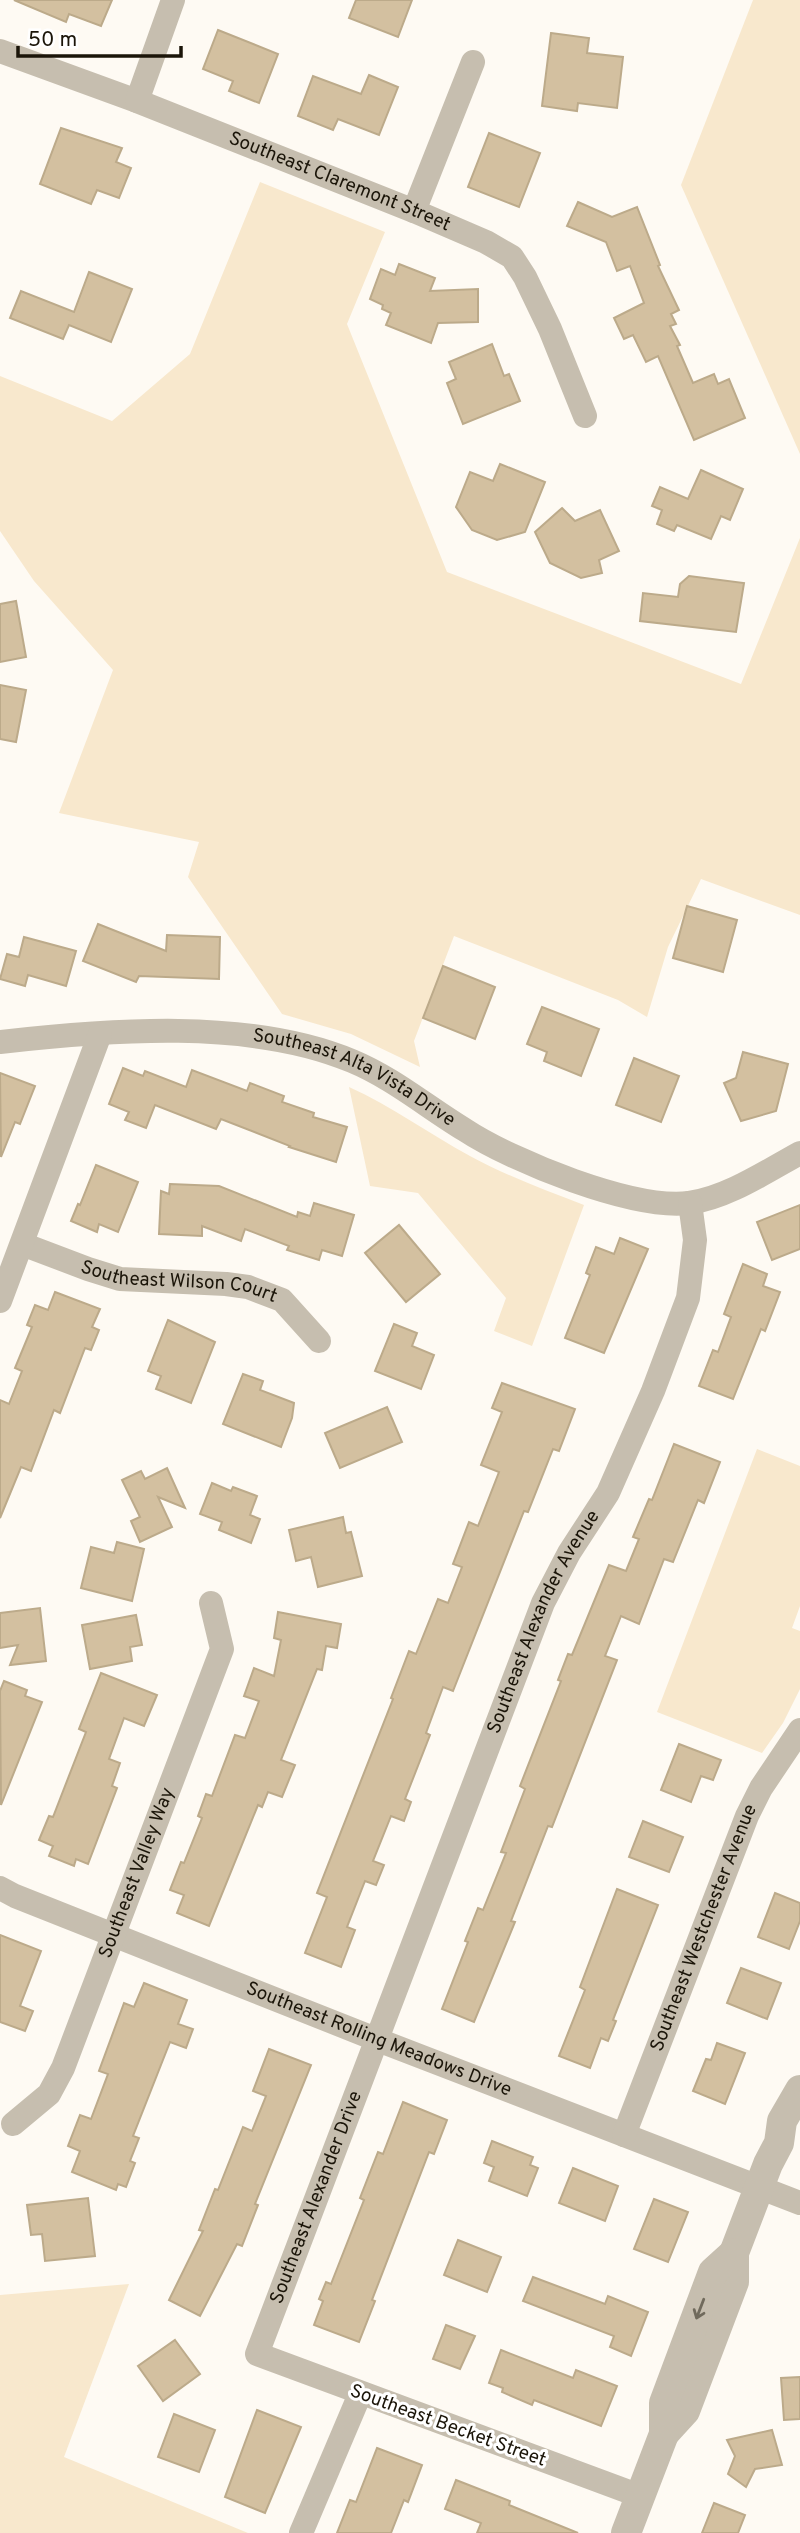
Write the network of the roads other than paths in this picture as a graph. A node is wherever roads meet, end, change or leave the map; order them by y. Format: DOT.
graph roads {
  1 [pos="173,0"];
  2 [pos="0,51"];
  3 [pos="473,62"];
  4 [pos="137,100"];
  5 [pos="414,211"];
  6 [pos="585,416"];
  7 [pos="100,1034"];
  8 [pos="0,1042"];
  9 [pos="800,1153"];
  10 [pos="690,1203"];
  11 [pos="22,1244"];
  12 [pos="0,1301"];
  13 [pos="319,1340"];
  14 [pos="211,1604"];
  15 [pos="800,1730"];
  16 [pos="0,1888"];
  17 [pos="115,1935"];
  18 [pos="378,2040"];
  19 [pos="800,2091"];
  20 [pos="13,2124"];
  21 [pos="624,2135"];
  22 [pos="790,2138"];
  23 [pos="759,2187"];
  24 [pos="800,2203"];
  25 [pos="257,2354"];
  26 [pos="360,2394"];
  27 [pos="640,2496"];
  28 [pos="301,2533"];
  29 [pos="626,2533"];
  1 -- 4 [label="street"];
  2 -- 4 [label="street, Southeast Claremont Street"];
  3 -- 5 [label="street"];
  4 -- 5 [label="street, Southeast Claremont Street"];
  5 -- 6 [label="street, Southeast Claremont Street"];
  7 -- 8 [label="street, Southeast Alta Vista Drive"];
  7 -- 10 [label="street, Southeast Alta Vista Drive"];
  7 -- 11 [label="street"];
  9 -- 10 [label="street, Southeast Alta Vista Drive"];
  10 -- 18 [label="street, Southeast Alexander Avenue"];
  11 -- 12 [label="street"];
  11 -- 13 [label="street, Southeast Wilson Court"];
  14 -- 17 [label="street, Southeast Valley Way"];
  15 -- 21 [label="street, Southeast Westchester Avenue"];
  16 -- 17 [label="street, Southeast Rolling Meadows Drive"];
  17 -- 18 [label="street, Southeast Rolling Meadows Drive"];
  17 -- 20 [label="street, Southeast Valley Way"];
  18 -- 21 [label="street, Southeast Rolling Meadows Drive"];
  18 -- 25 [label="street, Southeast Alexander Drive"];
  19 -- 22 [label="street"];
  21 -- 23 [label="street, Southeast Rolling Meadows Drive"];
  22 -- 23 [label="street"];
  23 -- 24 [label="street, Southeast Rolling Meadows Drive"];
  23 -- 27 [label="street"];
  25 -- 26 [label="street, Southeast Becket Street"];
  26 -- 27 [label="street, Southeast Becket Street"];
  26 -- 28 [label="street"];
  27 -- 29 [label="street"];
}
